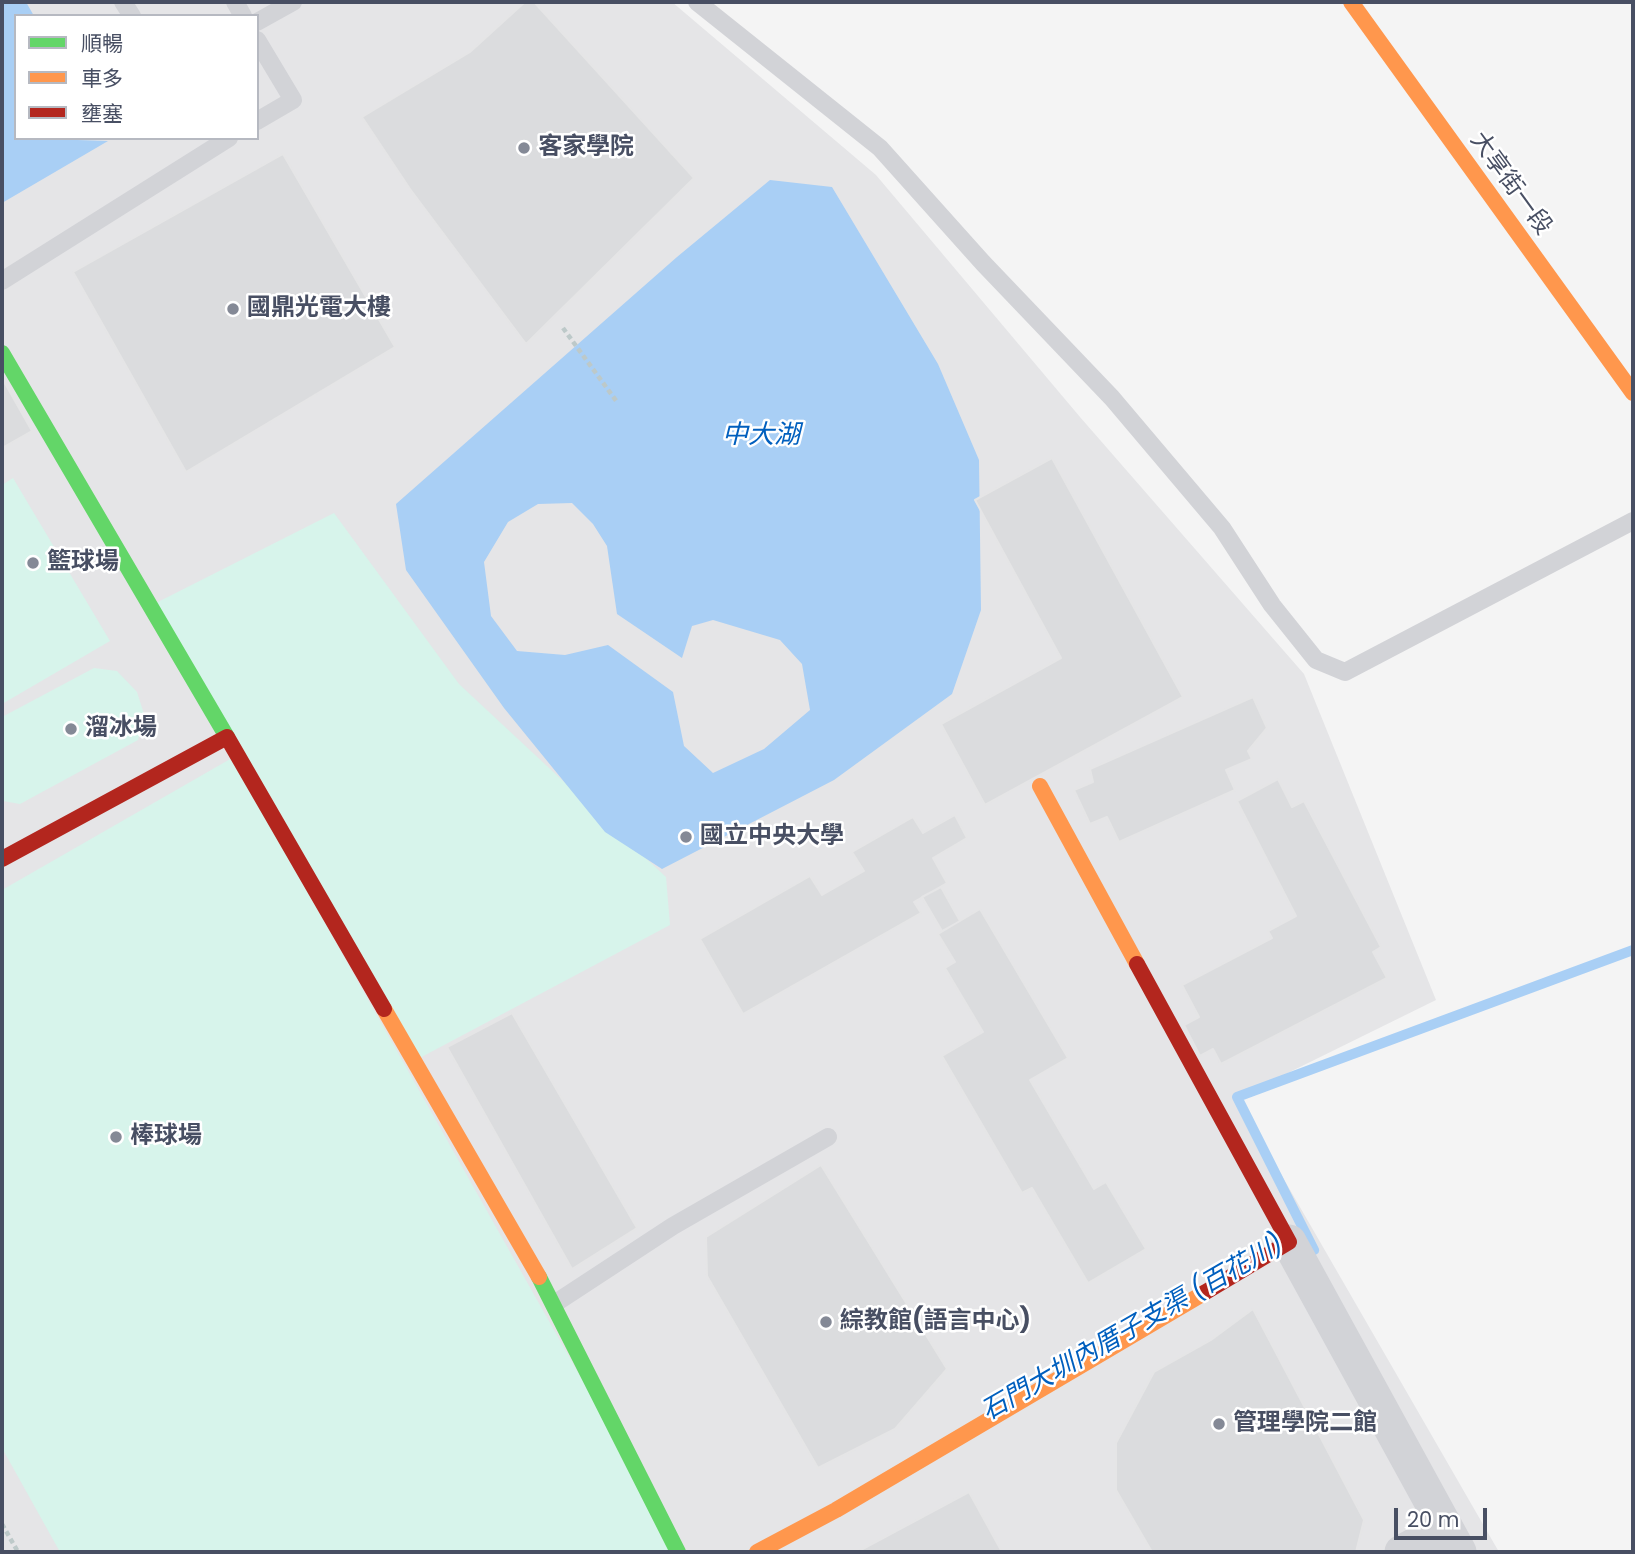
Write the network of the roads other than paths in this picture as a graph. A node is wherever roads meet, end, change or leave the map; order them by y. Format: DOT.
graph roads {
  1 [pos="293,2"];
  2 [pos="697,2"];
  3 [pos="1351,2"];
  4 [pos="259,21"];
  5 [pos="259,43"];
  6 [pos="259,120"];
  7 [pos="207,144"];
  8 [pos="2,281"];
  9 [pos="2,354"];
  10 [pos="1633,393"];
  11 [pos="1633,521"];
  12 [pos="227,737"];
  13 [pos="1040,786"];
  14 [pos="2,859"];
  15 [pos="828,1137"];
  16 [pos="1289,1242"];
  17 [pos="554,1304"];
  18 [pos="1453,1540"];
  19 [pos="678,1552"];
  20 [pos="757,1552"];
  21 [pos="1402,1552"];
  1 -- 4 [label="lane"];
  2 -- 11 [label="lane"];
  3 -- 10 [label="street, 大享街一段"];
  5 -- 6 [label="lane"];
  7 -- 8 [label="lane"];
  9 -- 12 [label="street"];
  12 -- 14 [label="street"];
  12 -- 17 [label="street"];
  13 -- 16 [label="street"];
  15 -- 17 [label="lane"];
  16 -- 18 [label="street"];
  16 -- 20 [label="street"];
  17 -- 19 [label="street"];
  18 -- 21 [label="street"];
}
